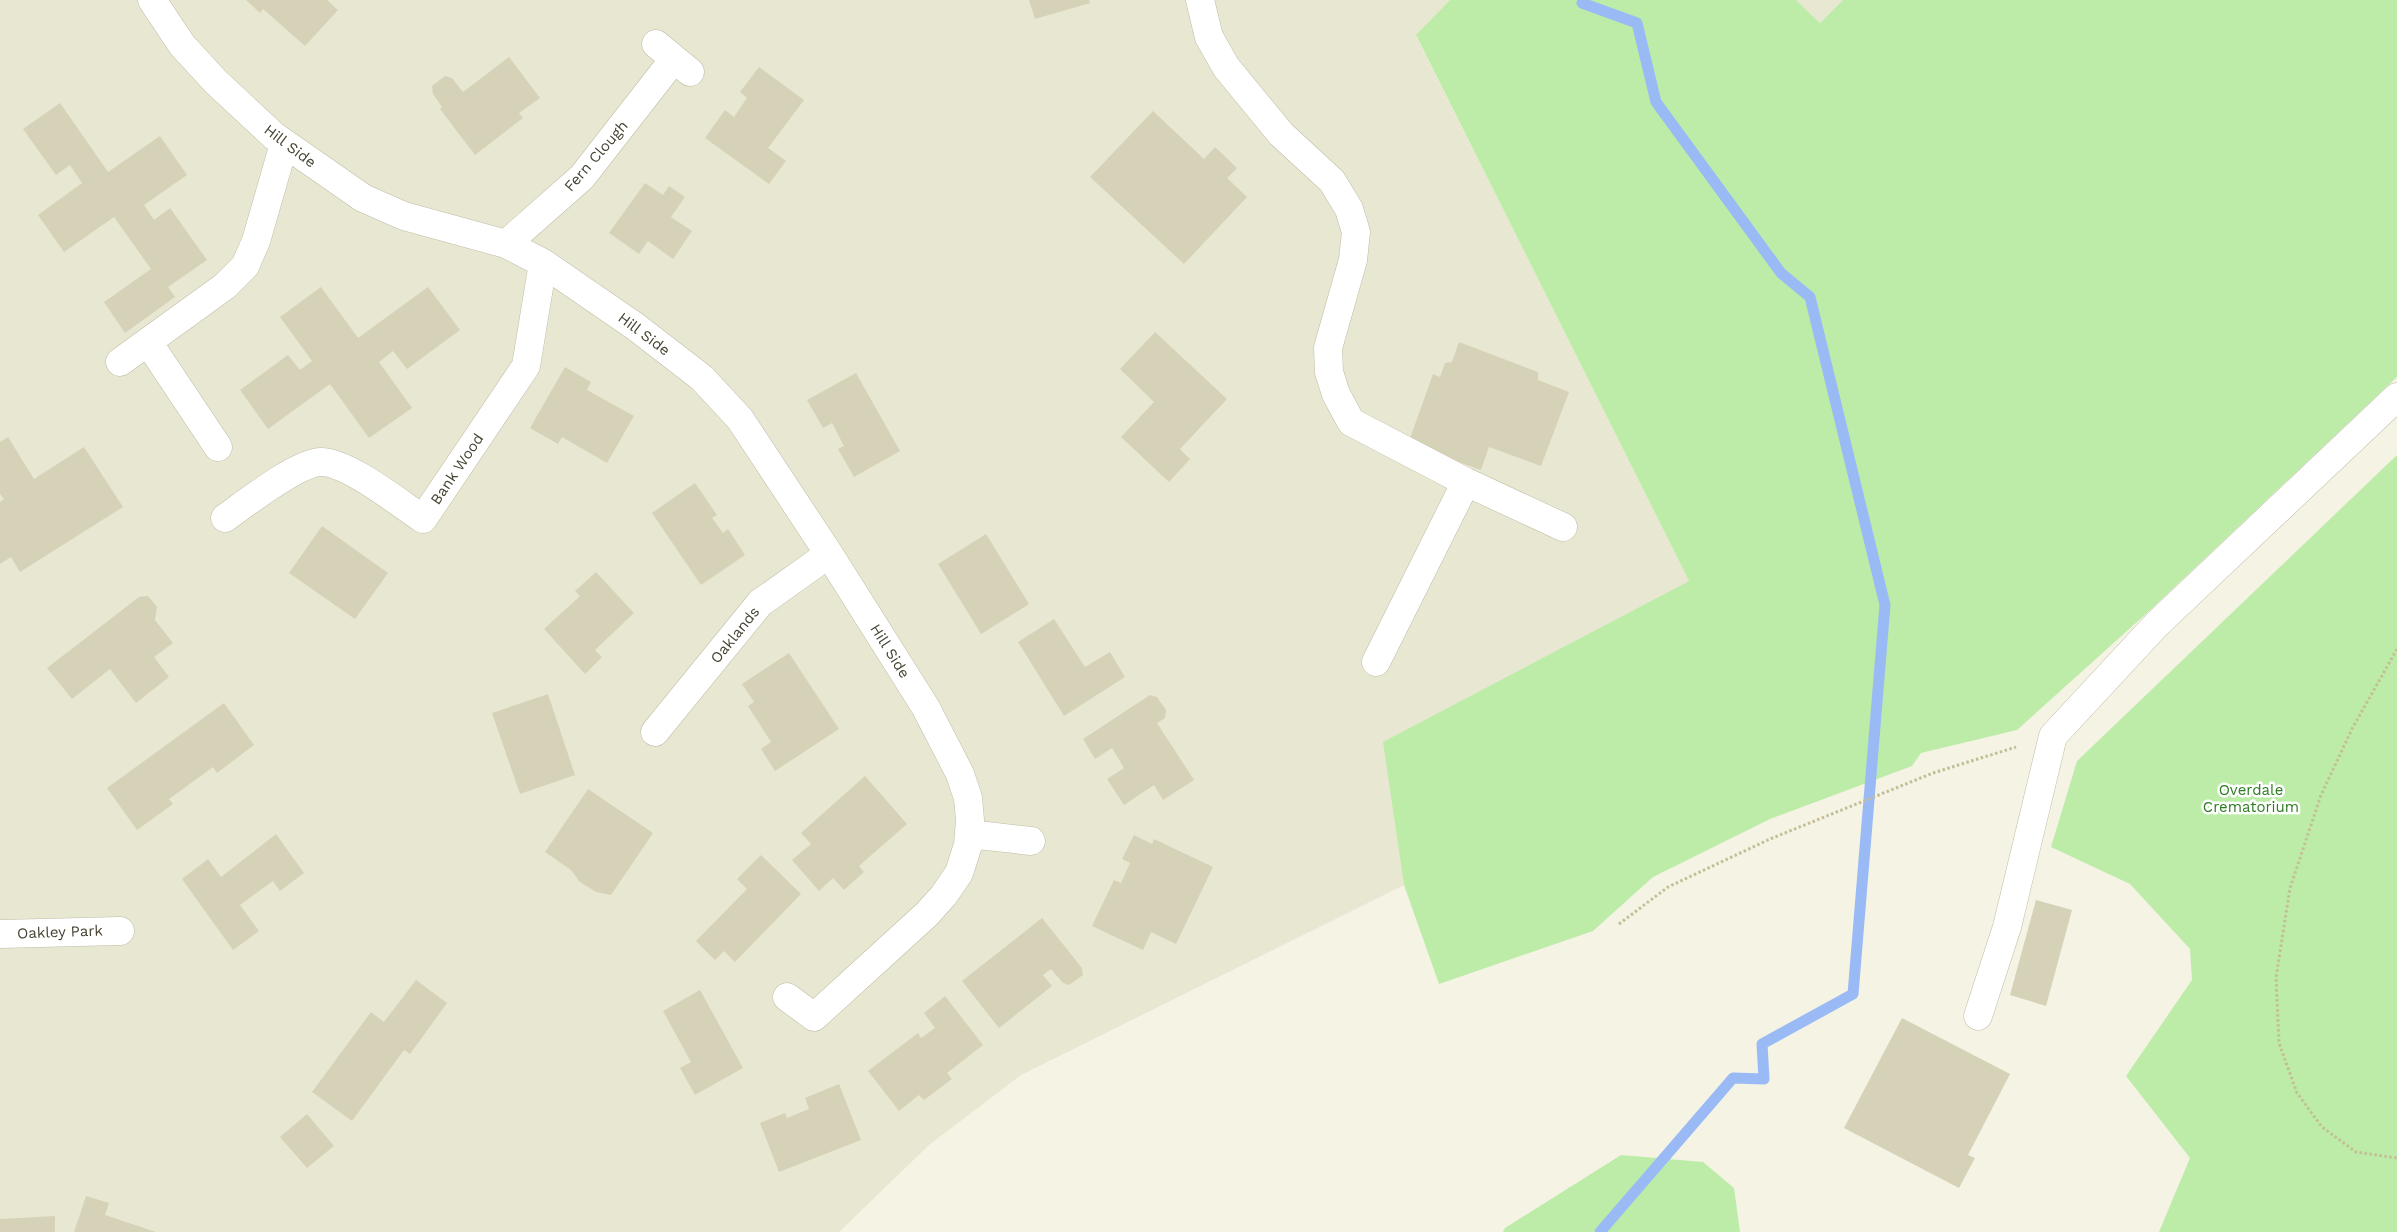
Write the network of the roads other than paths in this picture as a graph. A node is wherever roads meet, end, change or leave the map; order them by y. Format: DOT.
graph roads {
  1 [pos="152,0"];
  2 [pos="1200,0"];
  3 [pos="673,58"];
  4 [pos="284,144"];
  5 [pos="506,244"];
  6 [pos="543,263"];
  7 [pos="148,342"];
  8 [pos="120,362"];
  9 [pos="2397,397"];
  10 [pos="218,447"];
  11 [pos="1466,482"];
  12 [pos="226,518"];
  13 [pos="1563,527"];
  14 [pos="830,554"];
  15 [pos="1376,662"];
  16 [pos="657,733"];
  17 [pos="969,834"];
  18 [pos="1032,841"];
  19 [pos="120,931"];
  20 [pos="0,934"];
  21 [pos="787,997"];
  22 [pos="1978,1016"];
  1 -- 4 [label="street, Hill Side"];
  2 -- 11 [label="street"];
  3 -- 5 [label="street, Fern Clough"];
  4 -- 5 [label="street, Hill Side"];
  4 -- 7 [label="street"];
  5 -- 6 [label="street, Hill Side"];
  6 -- 12 [label="street, Bank Wood"];
  6 -- 14 [label="street, Hill Side"];
  7 -- 8 [label="street"];
  7 -- 10 [label="street"];
  9 -- 22 [label="street"];
  11 -- 13 [label="street"];
  11 -- 15 [label="street"];
  14 -- 16 [label="street, Oaklands"];
  14 -- 17 [label="street, Hill Side"];
  17 -- 18 [label="street"];
  17 -- 21 [label="street, Hill Side"];
  19 -- 20 [label="street, Oakley Park"];
}
